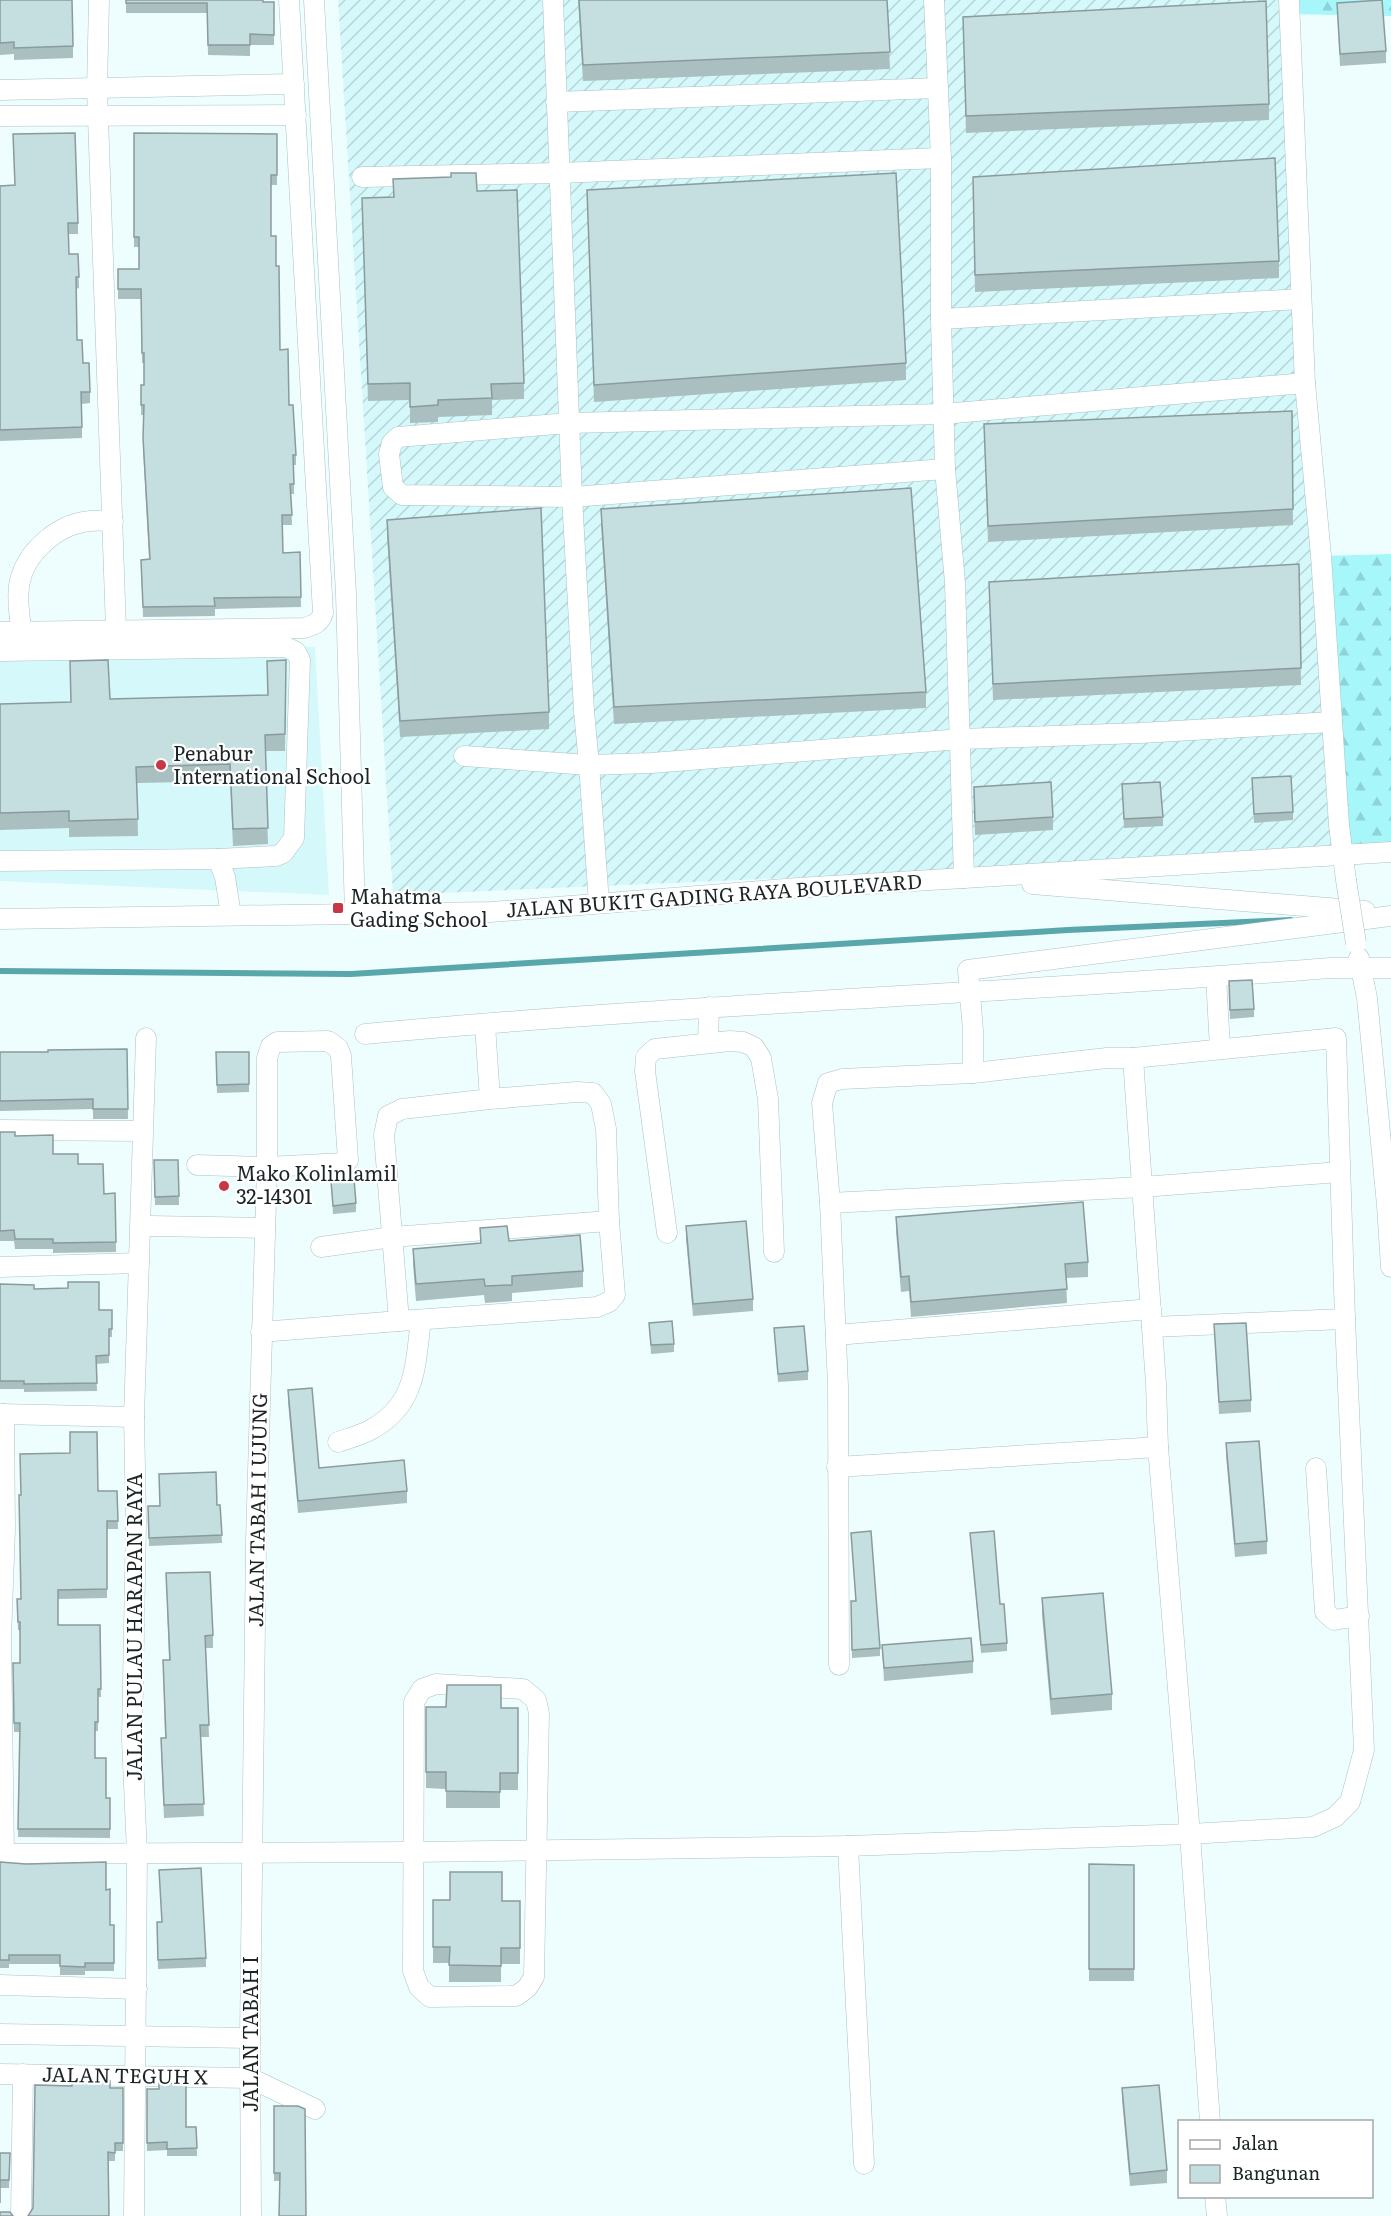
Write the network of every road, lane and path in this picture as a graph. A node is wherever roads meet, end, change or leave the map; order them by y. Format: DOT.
graph roads {
  1 [pos="99,0"];
  2 [pos="289,0"];
  3 [pos="314,0"];
  4 [pos="553,0"];
  5 [pos="934,0"];
  6 [pos="1289,0"];
  7 [pos="294,84"];
  8 [pos="938,88"];
  9 [pos="98,89"];
  10 [pos="0,90"];
  11 [pos="556,102"];
  12 [pos="98,115"];
  13 [pos="296,115"];
  14 [pos="0,116"];
  15 [pos="941,158"];
  16 [pos="559,173"];
  17 [pos="362,177"];
  18 [pos="1300,299"];
  19 [pos="941,319"];
  20 [pos="1305,383"];
  21 [pos="943,414"];
  22 [pos="569,423"];
  23 [pos="945,469"];
  24 [pos="572,497"];
  25 [pos="113,521"];
  26 [pos="116,630"];
  27 [pos="0,632"];
  28 [pos="22,632"];
  29 [pos="0,651"];
  30 [pos="1332,722"];
  31 [pos="961,739"];
  32 [pos="464,756"];
  33 [pos="589,765"];
  34 [pos="1391,852"];
  35 [pos="1342,854"];
  36 [pos="218,859"];
  37 [pos="0,861"];
  38 [pos="964,878"];
  39 [pos="599,903"];
  40 [pos="355,914"];
  41 [pos="231,915"];
  42 [pos="1391,915"];
  43 [pos="0,919"];
  44 [pos="1360,968"];
  45 [pos="1391,968"];
  46 [pos="1216,977"];
  47 [pos="969,993"];
  48 [pos="709,1007"];
  49 [pos="485,1025"];
  50 [pos="365,1034"];
  51 [pos="146,1038"];
  52 [pos="708,1043"];
  53 [pos="1220,1048"];
  54 [pos="1133,1058"];
  55 [pos="973,1073"];
  56 [pos="490,1099"];
  57 [pos="0,1130"];
  58 [pos="142,1131"];
  59 [pos="197,1165"];
  60 [pos="267,1167"];
  61 [pos="1340,1172"];
  62 [pos="1142,1187"];
  63 [pos="830,1203"];
  64 [pos="1389,1205"];
  65 [pos="609,1221"];
  66 [pos="150,1226"];
  67 [pos="265,1228"];
  68 [pos="667,1233"];
  69 [pos="392,1237"];
  70 [pos="321,1247"];
  71 [pos="774,1252"];
  72 [pos="139,1263"];
  73 [pos="0,1267"];
  74 [pos="1391,1267"];
  75 [pos="1151,1318"];
  76 [pos="1345,1319"];
  77 [pos="399,1320"];
  78 [pos="422,1320"];
  79 [pos="261,1332"];
  80 [pos="836,1335"];
  81 [pos="2,1414"];
  82 [pos="134,1417"];
  83 [pos="338,1442"];
  84 [pos="1158,1448"];
  85 [pos="837,1467"];
  86 [pos="1316,1467"];
  87 [pos="1359,1616"];
  88 [pos="839,1665"];
  89 [pos="1190,1834"];
  90 [pos="848,1846"];
  91 [pos="538,1850"];
  92 [pos="253,1852"];
  93 [pos="414,1852"];
  94 [pos="137,1853"];
  95 [pos="2,1854"];
  96 [pos="0,1985"];
  97 [pos="137,1989"];
  98 [pos="0,2034"];
  99 [pos="135,2035"];
  100 [pos="250,2038"];
  101 [pos="0,2074"];
  102 [pos="23,2074"];
  103 [pos="134,2075"];
  104 [pos="250,2078"];
  105 [pos="315,2109"];
  106 [pos="1210,2120"];
  107 [pos="864,2164"];
  108 [pos="1215,2198"];
  109 [pos="21,2216"];
  110 [pos="134,2216"];
  111 [pos="251,2216"];
  112 [pos="1216,2216"];
  1 -- 9 [label="street"];
  2 -- 7 [label="street"];
  3 -- 40 [label="street"];
  4 -- 11 [label="street"];
  5 -- 8 [label="street"];
  6 -- 18 [label="street"];
  7 -- 9 [label="street"];
  7 -- 13 [label="street"];
  8 -- 11 [label="street"];
  8 -- 15 [label="street"];
  9 -- 10 [label="street"];
  9 -- 12 [label="street"];
  11 -- 16 [label="street"];
  12 -- 13 [label="street"];
  12 -- 14 [label="street"];
  12 -- 25 [label="street"];
  13 -- 26 [label="street"];
  15 -- 16 [label="street"];
  15 -- 19 [label="street"];
  16 -- 17 [label="street"];
  16 -- 22 [label="street"];
  18 -- 19 [label="street"];
  18 -- 20 [label="street"];
  19 -- 21 [label="street"];
  20 -- 21 [label="street"];
  20 -- 30 [label="street"];
  21 -- 22 [label="street"];
  21 -- 23 [label="street"];
  22 -- 24 [label="street"];
  22 -- 24 [label="street"];
  23 -- 24 [label="street"];
  23 -- 31 [label="street"];
  24 -- 33 [label="street"];
  25 -- 26 [label="street"];
  25 -- 28 [label="street"];
  26 -- 28 [label="street"];
  27 -- 28 [label="street"];
  29 -- 36 [label="street"];
  30 -- 31 [label="street"];
  30 -- 35 [label="street"];
  31 -- 33 [label="street"];
  31 -- 38 [label="street"];
  32 -- 33 [label="street"];
  33 -- 39 [label="street"];
  34 -- 35 [label="street, JALAN BUKIT GADING RAYA BOULEVARD"];
  35 -- 38 [label="street, JALAN BUKIT GADING RAYA BOULEVARD"];
  35 -- 44 [label="street, bridge"];
  36 -- 37 [label="street"];
  36 -- 41 [label="street"];
  38 -- 39 [label="street, JALAN BUKIT GADING RAYA BOULEVARD"];
  38 -- 42 [label="street"];
  39 -- 40 [label="street, JALAN BUKIT GADING RAYA BOULEVARD"];
  40 -- 41 [label="street, JALAN BUKIT GADING RAYA BOULEVARD"];
  41 -- 43 [label="street, JALAN BUKIT GADING RAYA BOULEVARD"];
  42 -- 47 [label="street"];
  44 -- 45 [label="street"];
  44 -- 46 [label="street"];
  44 -- 64 [label="street"];
  46 -- 47 [label="street"];
  46 -- 53 [label="street"];
  47 -- 48 [label="street"];
  47 -- 55 [label="street"];
  48 -- 49 [label="street"];
  48 -- 52 [label="street"];
  49 -- 50 [label="street"];
  49 -- 56 [label="street"];
  51 -- 58 [label="street, JALAN PULAU HARAPAN RAYA"];
  52 -- 68 [label="street"];
  52 -- 71 [label="street"];
  53 -- 54 [label="street"];
  53 -- 61 [label="street"];
  54 -- 55 [label="street"];
  54 -- 62 [label="street"];
  55 -- 63 [label="street"];
  56 -- 65 [label="street"];
  56 -- 69 [label="street"];
  57 -- 58 [label="street"];
  58 -- 72 [label="street, JALAN PULAU HARAPAN RAYA"];
  59 -- 60 [label="street"];
  60 -- 60 [label="street, JALAN TABAH I UJUNG"];
  60 -- 67 [label="street, JALAN TABAH I UJUNG"];
  61 -- 62 [label="street"];
  61 -- 76 [label="street"];
  62 -- 63 [label="street"];
  62 -- 75 [label="street"];
  63 -- 80 [label="street"];
  64 -- 74 [label="street"];
  65 -- 69 [label="street"];
  65 -- 78 [label="street"];
  66 -- 67 [label="street"];
  67 -- 79 [label="street, JALAN TABAH I UJUNG"];
  69 -- 70 [label="street"];
  69 -- 77 [label="street"];
  72 -- 73 [label="street"];
  72 -- 82 [label="street, JALAN PULAU HARAPAN RAYA"];
  75 -- 76 [label="street"];
  75 -- 80 [label="street"];
  75 -- 84 [label="street"];
  76 -- 87 [label="street"];
  77 -- 78 [label="street"];
  77 -- 79 [label="street"];
  78 -- 83 [label="street"];
  79 -- 92 [label="street, JALAN TABAH I UJUNG"];
  80 -- 85 [label="street"];
  81 -- 82 [label="street"];
  81 -- 95 [label="street"];
  82 -- 94 [label="street, JALAN PULAU HARAPAN RAYA"];
  84 -- 85 [label="street"];
  84 -- 89 [label="street"];
  85 -- 88 [label="street"];
  86 -- 87 [label="street"];
  87 -- 89 [label="street"];
  89 -- 90 [label="street"];
  89 -- 106 [label="street"];
  90 -- 91 [label="street"];
  90 -- 107 [label="street"];
  91 -- 93 [label="street"];
  91 -- 93 [label="street"];
  91 -- 93 [label="street"];
  92 -- 93 [label="street"];
  92 -- 94 [label="street"];
  92 -- 100 [label="street, JALAN TABAH I"];
  94 -- 95 [label="street"];
  94 -- 97 [label="street, JALAN PULAU HARAPAN RAYA"];
  96 -- 97 [label="street"];
  97 -- 99 [label="street, JALAN PULAU HARAPAN RAYA"];
  98 -- 99 [label="street"];
  99 -- 100 [label="street"];
  99 -- 103 [label="street, JALAN PULAU HARAPAN RAYA"];
  100 -- 104 [label="street, JALAN TABAH I"];
  101 -- 102 [label="street, JALAN TEGUH X"];
  102 -- 103 [label="street, JALAN TEGUH X"];
  102 -- 109 [label="street"];
  103 -- 104 [label="street, JALAN TEGUH X"];
  103 -- 110 [label="street, JALAN PULAU HARAPAN RAYA"];
  104 -- 105 [label="street"];
  104 -- 111 [label="street, JALAN TABAH I"];
  108 -- 112 [label="street"];
}
